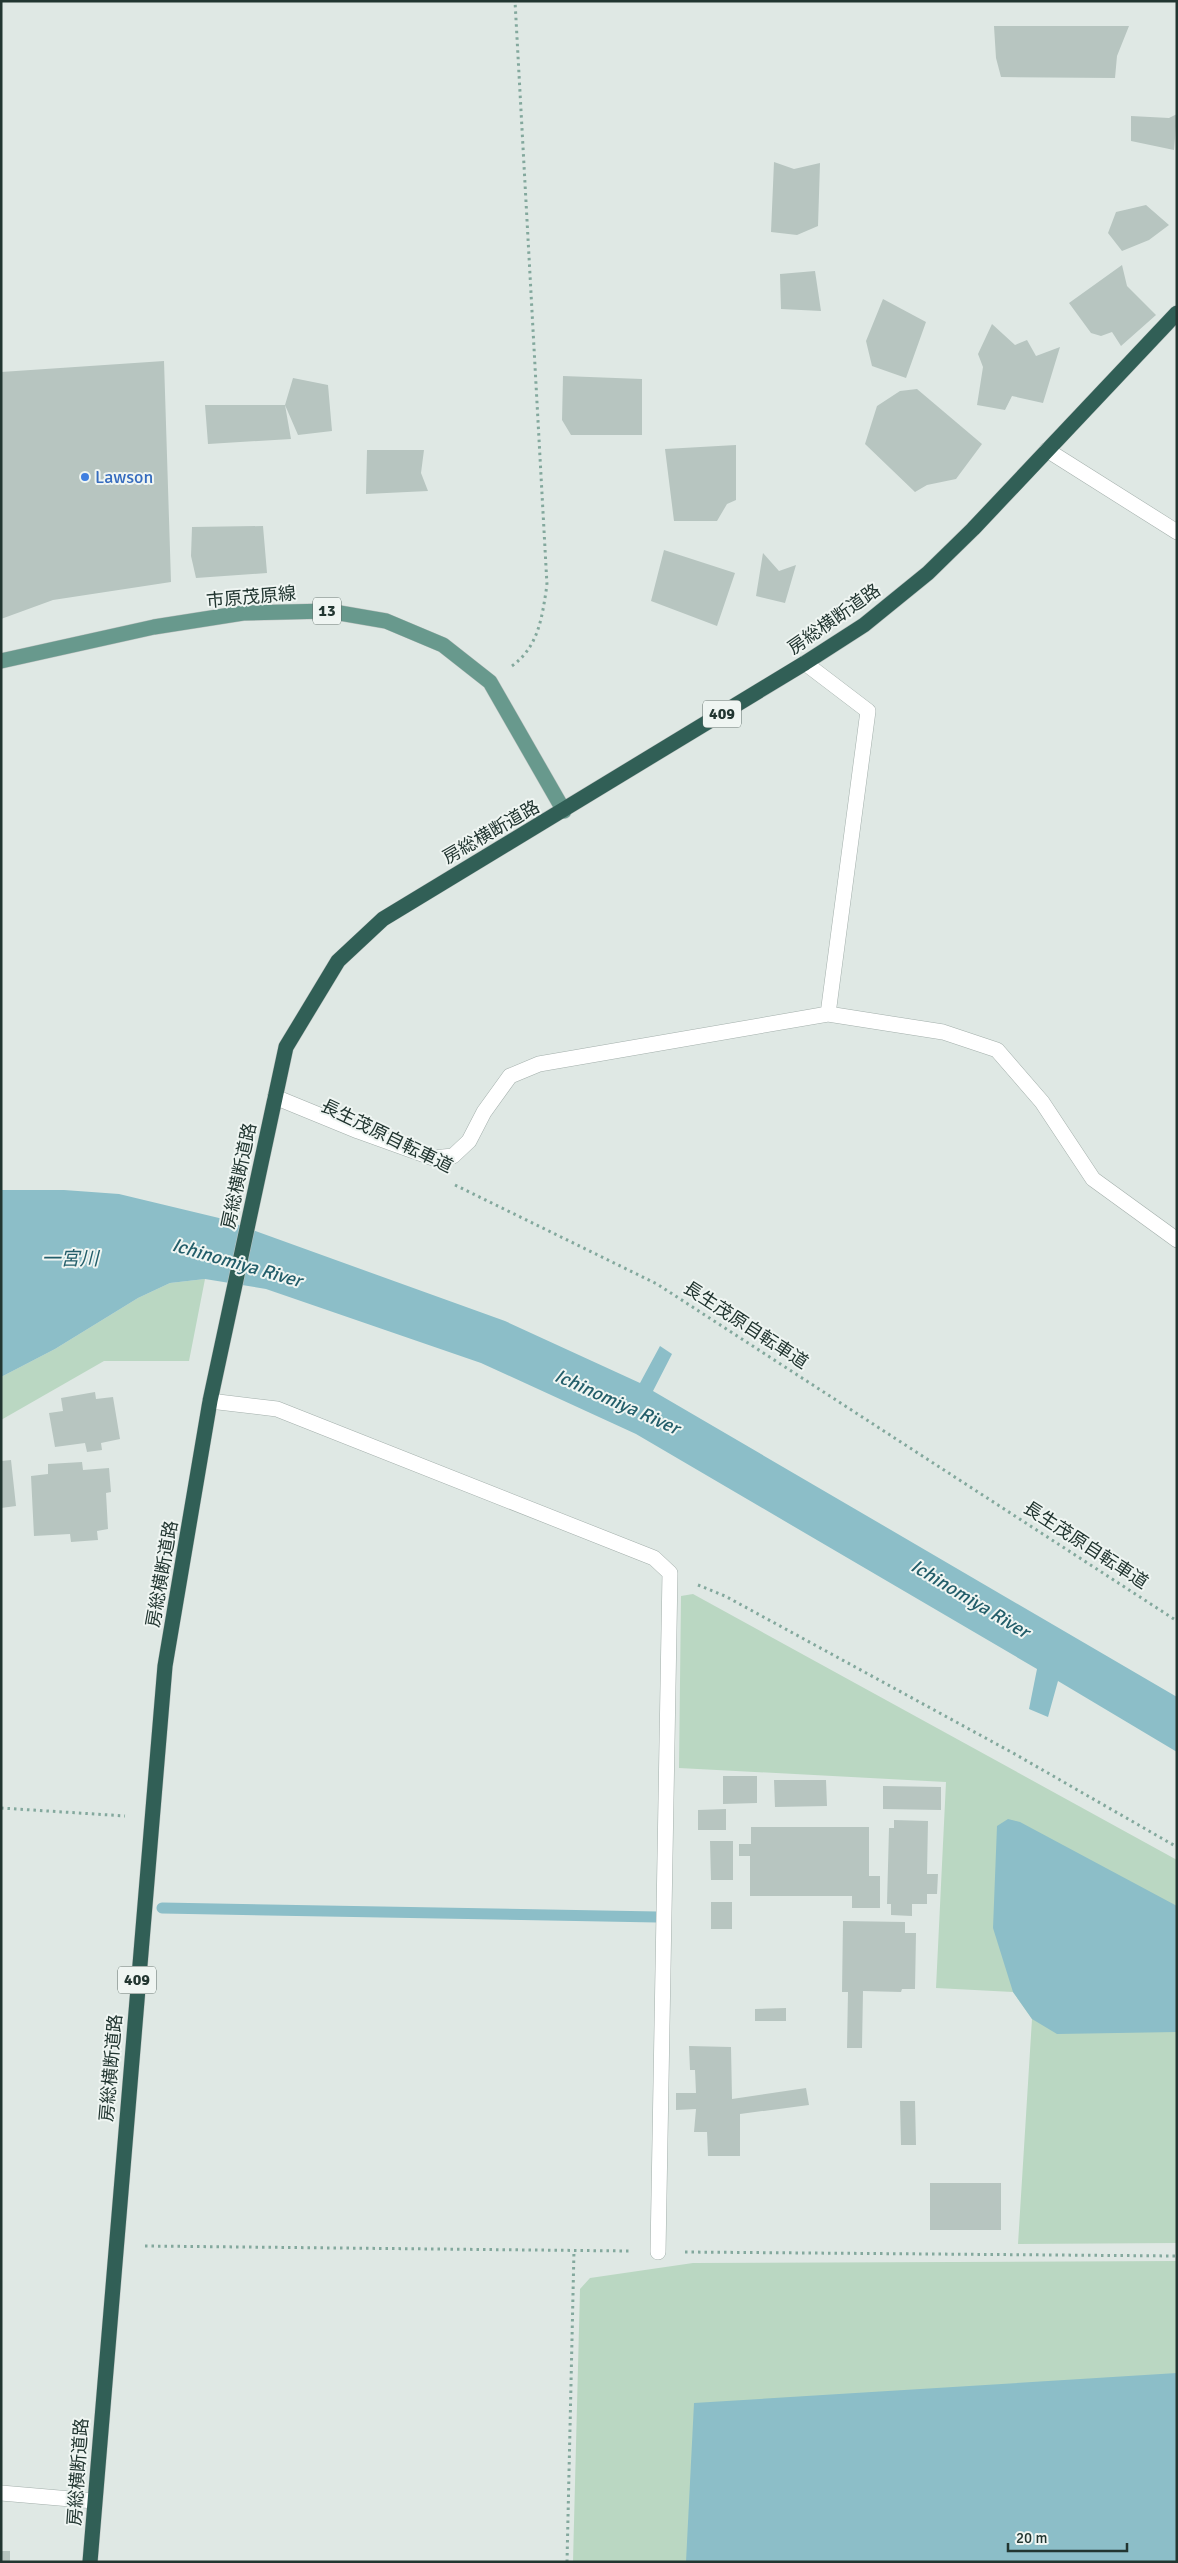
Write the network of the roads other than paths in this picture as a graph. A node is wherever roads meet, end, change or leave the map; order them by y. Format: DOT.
graph roads {
  1 [pos="1177,313"];
  2 [pos="1046,450"];
  3 [pos="1177,532"];
  4 [pos="1,661"];
  5 [pos="805,663"];
  6 [pos="564,811"];
  7 [pos="828,1014"];
  8 [pos="275,1097"];
  9 [pos="1177,1240"];
  10 [pos="210,1401"];
  11 [pos="658,2252"];
  12 [pos="1,2493"];
  13 [pos="94,2501"];
  14 [pos="90,2562"];
  1 -- 2 [label="highway, 房総横断道路 / 409"];
  2 -- 3 [label="street"];
  2 -- 5 [label="highway, 房総横断道路 / 409"];
  4 -- 6 [label="main road, 市原茂原線 / 13"];
  5 -- 6 [label="highway, 房総横断道路 / 409"];
  5 -- 7 [label="street"];
  6 -- 8 [label="highway, 房総横断道路 / 409"];
  7 -- 8 [label="street"];
  7 -- 9 [label="street"];
  8 -- 10 [label="highway, 房総横断道路 / 409"];
  10 -- 11 [label="street"];
  10 -- 13 [label="highway, 房総横断道路 / 409"];
  12 -- 13 [label="street"];
  13 -- 14 [label="highway, 房総横断道路 / 409"];
}
